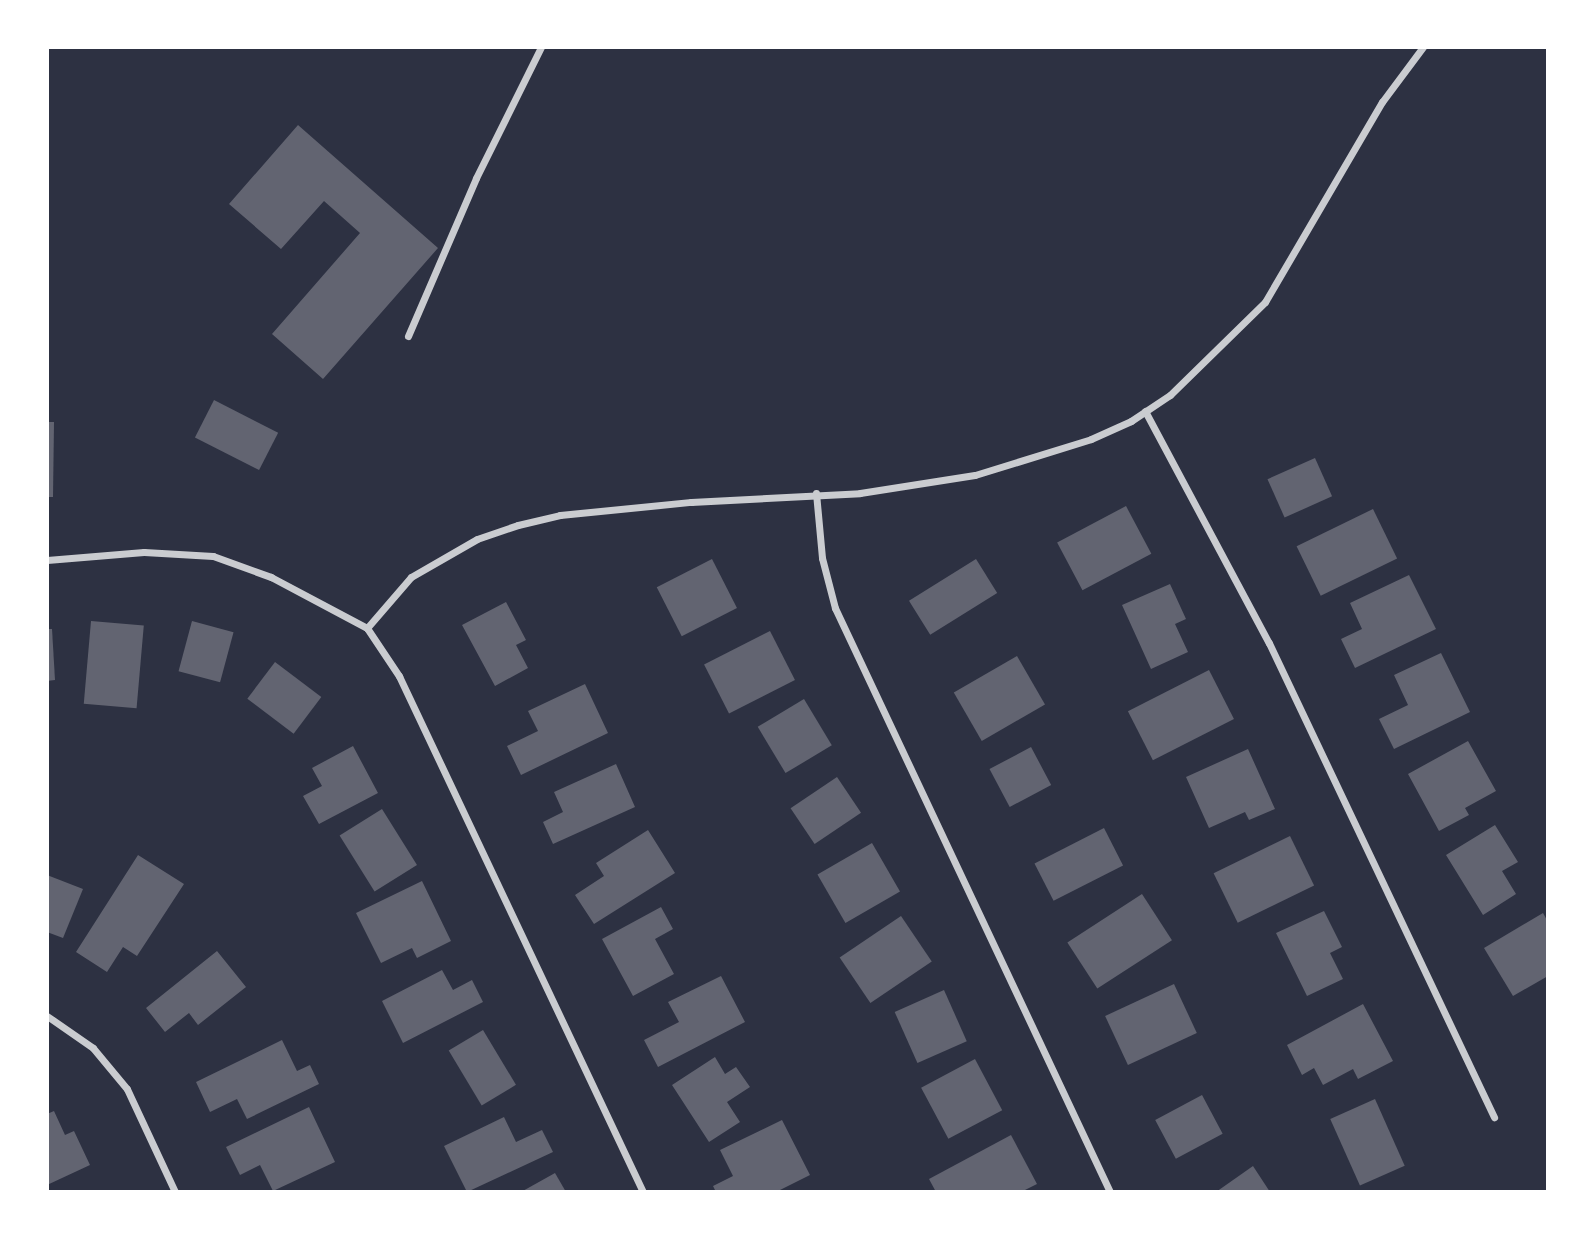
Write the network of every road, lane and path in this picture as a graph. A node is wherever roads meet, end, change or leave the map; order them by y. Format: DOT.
graph roads {
  1 [pos="541,47"];
  2 [pos="1423,47"];
  3 [pos="408,336"];
  4 [pos="1145,411"];
  5 [pos="816,493"];
  6 [pos="47,560"];
  7 [pos="367,628"];
  8 [pos="47,1016"];
  9 [pos="1494,1117"];
  10 [pos="174,1192"];
  11 [pos="643,1192"];
  12 [pos="1110,1192"];
  1 -- 3 [label="street"];
  2 -- 4 [label="street"];
  4 -- 5 [label="street"];
  4 -- 9 [label="street"];
  5 -- 7 [label="street"];
  5 -- 12 [label="street"];
  6 -- 7 [label="street"];
  7 -- 11 [label="street"];
  8 -- 10 [label="street"];
}
